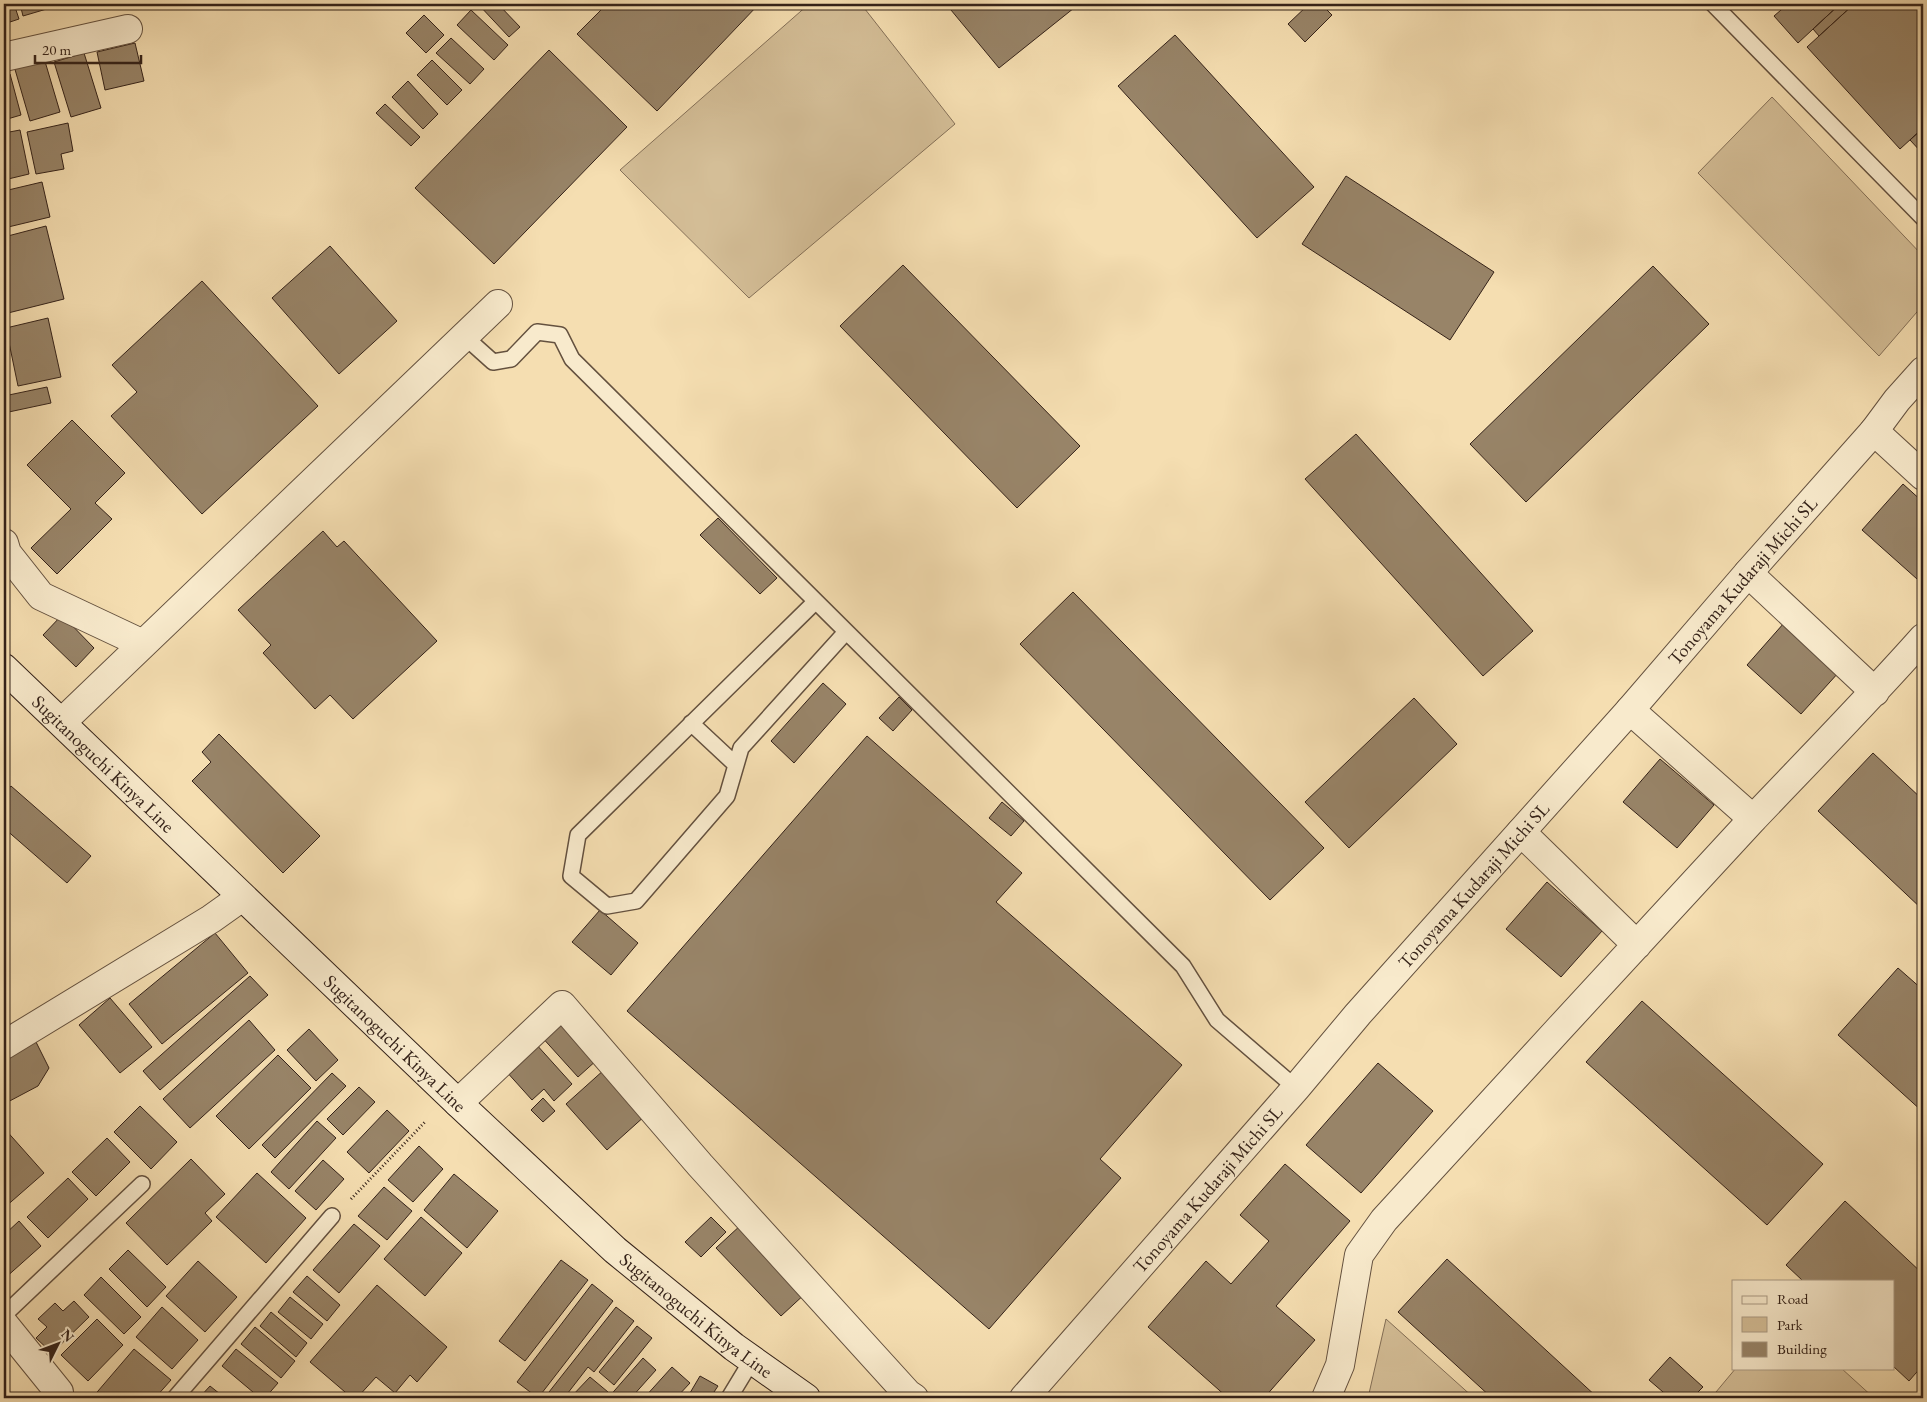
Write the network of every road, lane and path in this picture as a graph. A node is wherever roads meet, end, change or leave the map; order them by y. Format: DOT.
graph roads {
  1 [pos="1714,4"];
  2 [pos="128,29"];
  3 [pos="4,57"];
  4 [pos="1923,218"];
  5 [pos="498,304"];
  6 [pos="464,336"];
  7 [pos="1923,371"];
  8 [pos="1874,431"];
  9 [pos="1923,476"];
  10 [pos="4,543"];
  11 [pos="1748,573"];
  12 [pos="815,602"];
  13 [pos="846,632"];
  14 [pos="1923,638"];
  15 [pos="143,644"];
  16 [pos="4,668"];
  17 [pos="1875,692"];
  18 [pos="1630,710"];
  19 [pos="62,722"];
  20 [pos="691,723"];
  21 [pos="736,765"];
  22 [pos="1753,819"];
  23 [pos="1521,832"];
  24 [pos="242,897"];
  25 [pos="1637,945"];
  26 [pos="4,1045"];
  27 [pos="1296,1088"];
  28 [pos="458,1103"];
  29 [pos="425,1122"];
  30 [pos="142,1184"];
  31 [pos="332,1216"];
  32 [pos="4,1315"];
  33 [pos="4,1324"];
  34 [pos="752,1360"];
  35 [pos="58,1398"];
  36 [pos="175,1398"];
  37 [pos="729,1398"];
  38 [pos="806,1398"];
  39 [pos="914,1398"];
  40 [pos="1024,1398"];
  41 [pos="1326,1398"];
  1 -- 4 [label="lane"];
  2 -- 3 [label="street"];
  5 -- 6 [label="street"];
  6 -- 12 [label="lane"];
  6 -- 15 [label="street"];
  7 -- 8 [label="street, Tonoyama Kudaraji Michi SL"];
  8 -- 9 [label="street"];
  8 -- 11 [label="street, Tonoyama Kudaraji Michi SL"];
  10 -- 15 [label="street"];
  11 -- 17 [label="street"];
  11 -- 18 [label="street, Tonoyama Kudaraji Michi SL"];
  12 -- 13 [label="lane"];
  12 -- 20 [label="lane"];
  13 -- 21 [label="lane"];
  13 -- 27 [label="lane"];
  14 -- 17 [label="street"];
  15 -- 19 [label="street"];
  16 -- 19 [label="street, Sugitanoguchi Kinya Line"];
  17 -- 22 [label="street"];
  18 -- 22 [label="street"];
  18 -- 23 [label="street, Tonoyama Kudaraji Michi SL"];
  19 -- 24 [label="street, Sugitanoguchi Kinya Line"];
  20 -- 21 [label="lane"];
  20 -- 21 [label="lane"];
  22 -- 25 [label="street"];
  23 -- 25 [label="street"];
  23 -- 27 [label="street, Tonoyama Kudaraji Michi SL"];
  24 -- 26 [label="street"];
  24 -- 28 [label="street, Sugitanoguchi Kinya Line"];
  25 -- 41 [label="street"];
  27 -- 40 [label="street, Tonoyama Kudaraji Michi SL"];
  28 -- 34 [label="street, Sugitanoguchi Kinya Line"];
  28 -- 39 [label="street"];
  29 -- 31 [label="path"];
  30 -- 32 [label="lane"];
  31 -- 36 [label="lane"];
  33 -- 35 [label="street"];
  34 -- 37 [label="lane"];
  34 -- 38 [label="street, Sugitanoguchi Kinya Line"];
}
